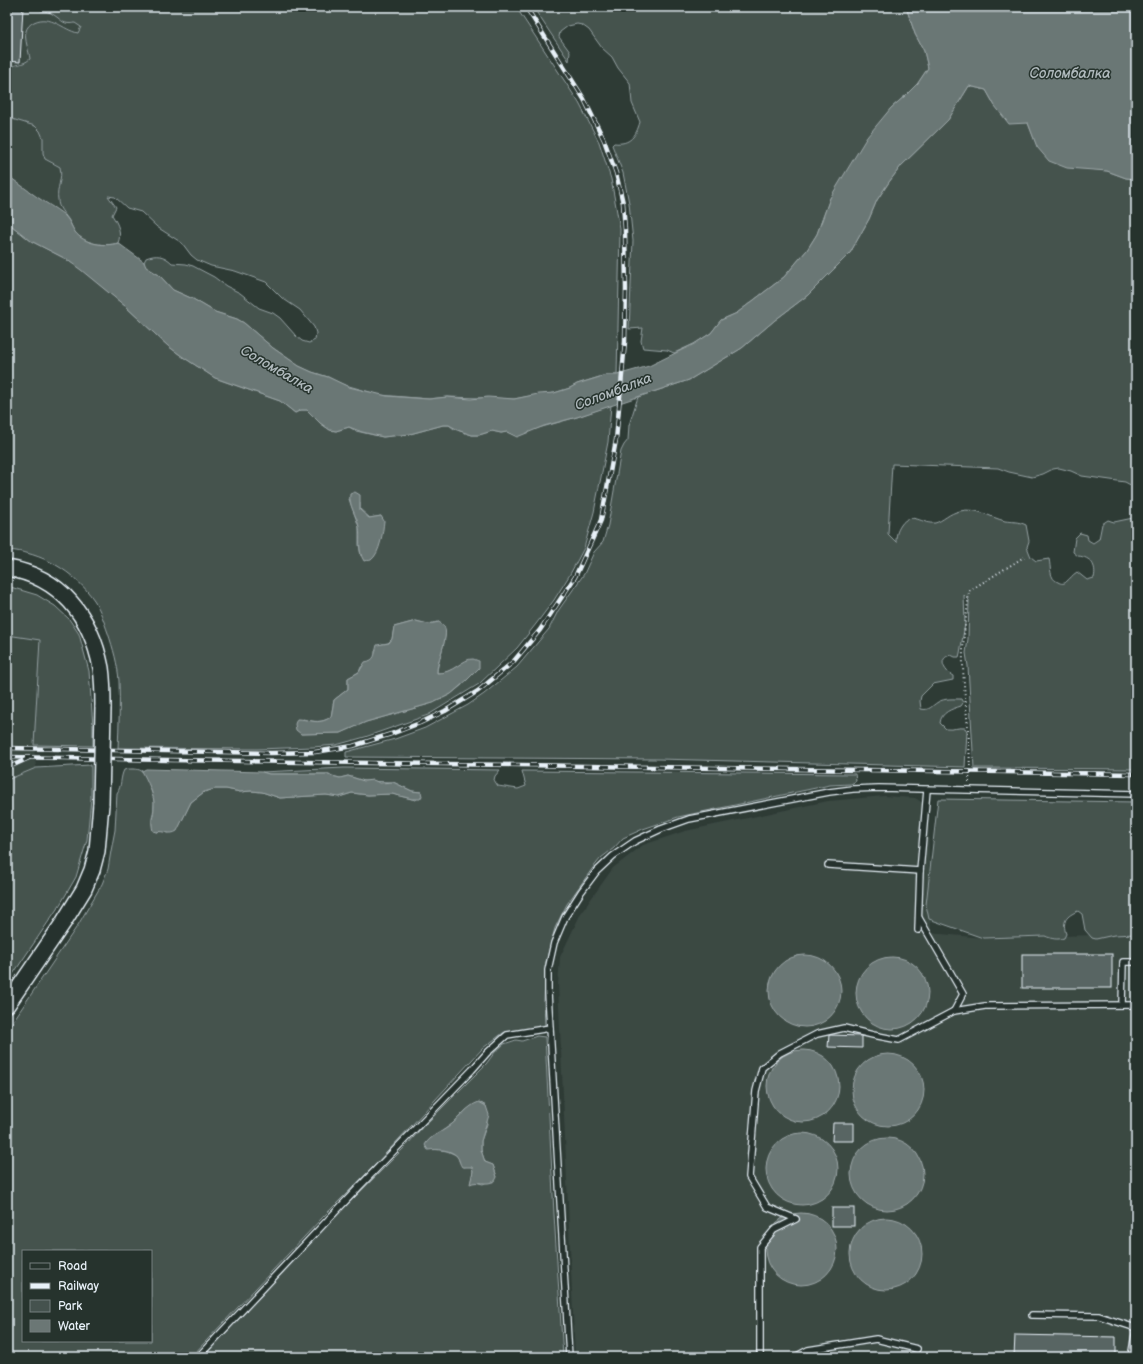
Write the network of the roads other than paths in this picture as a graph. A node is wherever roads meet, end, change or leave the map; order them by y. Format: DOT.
graph roads {
  1 [pos="7,568"];
  2 [pos="927,790"];
  3 [pos="1136,794"];
  4 [pos="828,865"];
  5 [pos="920,871"];
  6 [pos="919,918"];
  7 [pos="918,930"];
  8 [pos="1136,962"];
  9 [pos="7,1005"];
  10 [pos="1122,1005"];
  11 [pos="1136,1005"];
  12 [pos="954,1011"];
  13 [pos="550,1028"];
  14 [pos="1032,1315"];
  15 [pos="1136,1328"];
  16 [pos="917,1349"];
  17 [pos="198,1357"];
  18 [pos="569,1357"];
  19 [pos="760,1357"];
  20 [pos="795,1357"];
  21 [pos="1131,1357"];
  1 -- 9 [label="main road, bridge"];
  2 -- 3 [label="lane"];
  2 -- 5 [label="lane"];
  2 -- 13 [label="lane"];
  4 -- 5 [label="lane"];
  5 -- 6 [label="lane"];
  6 -- 7 [label="lane"];
  6 -- 12 [label="lane"];
  8 -- 10 [label="lane"];
  10 -- 11 [label="lane"];
  10 -- 12 [label="lane"];
  12 -- 19 [label="lane"];
  13 -- 17 [label="lane"];
  13 -- 18 [label="lane"];
  14 -- 15 [label="lane"];
  15 -- 21 [label="lane"];
  16 -- 20 [label="lane"];
}
